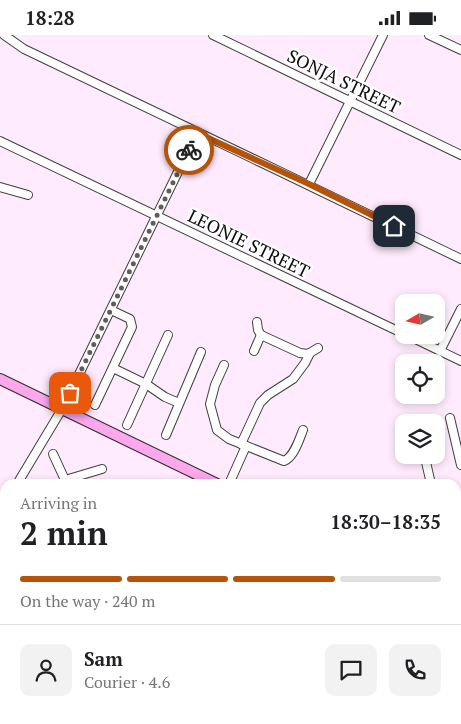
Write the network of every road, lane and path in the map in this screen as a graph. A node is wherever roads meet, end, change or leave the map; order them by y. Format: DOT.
graph roads {
  1 [pos="4,35"];
  2 [pos="213,35"];
  3 [pos="383,35"];
  4 [pos="429,35"];
  5 [pos="461,50"];
  6 [pos="350,101"];
  7 [pos="197,133"];
  8 [pos="0,141"];
  9 [pos="461,155"];
  10 [pos="309,184"];
  11 [pos="0,187"];
  12 [pos="28,195"];
  13 [pos="157,216"];
  14 [pos="461,259"];
  15 [pos="461,309"];
  16 [pos="111,310"];
  17 [pos="257,322"];
  18 [pos="395,329"];
  19 [pos="168,335"];
  20 [pos="261,335"];
  21 [pos="426,344"];
  22 [pos="318,348"];
  23 [pos="201,351"];
  24 [pos="254,351"];
  25 [pos="440,351"];
  26 [pos="310,353"];
  27 [pos="461,361"];
  28 [pos="224,365"];
  29 [pos="113,369"];
  30 [pos="0,379"];
  31 [pos="146,384"];
  32 [pos="179,403"];
  33 [pos="95,405"];
  34 [pos="62,409"];
  35 [pos="450,418"];
  36 [pos="127,425"];
  37 [pos="303,430"];
  38 [pos="166,435"];
  39 [pos="244,445"];
  40 [pos="53,454"];
  41 [pos="426,464"];
  42 [pos="461,465"];
  43 [pos="102,469"];
  44 [pos="20,479"];
  45 [pos="64,479"];
  46 [pos="74,479"];
  47 [pos="207,479"];
  48 [pos="231,479"];
  49 [pos="430,479"];
  1 -- 7 [label="street"];
  2 -- 6 [label="street, SONJA STREET"];
  3 -- 6 [label="street"];
  4 -- 5 [label="street"];
  6 -- 9 [label="street, SONJA STREET"];
  6 -- 10 [label="street"];
  7 -- 10 [label="street"];
  7 -- 13 [label="street"];
  8 -- 13 [label="street, LEONIE STREET"];
  10 -- 14 [label="street"];
  11 -- 12 [label="street"];
  13 -- 16 [label="street"];
  13 -- 18 [label="street, LEONIE STREET"];
  15 -- 25 [label="street"];
  16 -- 29 [label="street"];
  16 -- 34 [label="street"];
  17 -- 20 [label="street"];
  19 -- 31 [label="street"];
  20 -- 24 [label="street"];
  20 -- 26 [label="street"];
  21 -- 25 [label="street, LEONIE STREET"];
  22 -- 26 [label="street"];
  23 -- 32 [label="street"];
  25 -- 27 [label="street, LEONIE STREET"];
  26 -- 39 [label="street"];
  28 -- 39 [label="street"];
  29 -- 31 [label="street"];
  29 -- 33 [label="street"];
  30 -- 34 [label="street"];
  31 -- 32 [label="street"];
  31 -- 36 [label="street"];
  32 -- 38 [label="street"];
  34 -- 44 [label="street"];
  34 -- 47 [label="street"];
  35 -- 42 [label="street"];
  37 -- 39 [label="street"];
  39 -- 48 [label="street"];
  40 -- 45 [label="street"];
  41 -- 49 [label="street"];
  43 -- 46 [label="street"];
}
